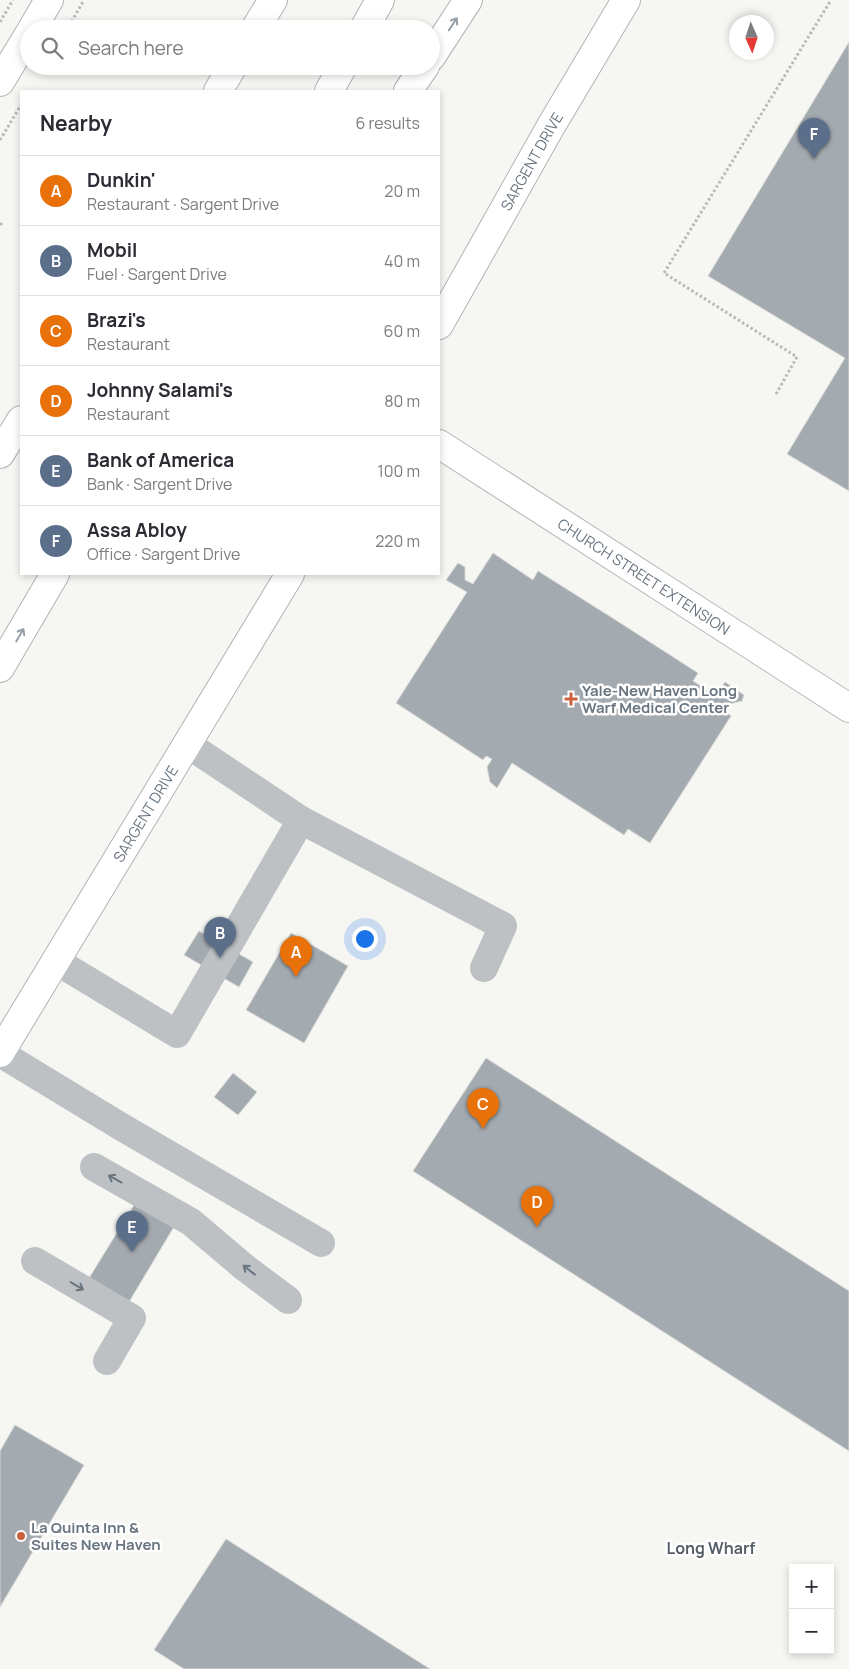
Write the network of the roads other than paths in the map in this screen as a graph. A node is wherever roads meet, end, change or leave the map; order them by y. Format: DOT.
graph roads {
  1 [pos="49,0"];
  2 [pos="266,0"];
  3 [pos="273,0"];
  4 [pos="380,0"];
  5 [pos="468,0"];
  6 [pos="626,0"];
  7 [pos="37,20"];
  8 [pos="258,20"];
  9 [pos="261,20"];
  10 [pos="369,20"];
  11 [pos="440,43"];
  12 [pos="20,49"];
  13 [pos="228,75"];
  14 [pos="338,75"];
  15 [pos="419,75"];
  16 [pos="0,82"];
  17 [pos="219,90"];
  18 [pos="329,90"];
  19 [pos="409,90"];
  20 [pos="440,322"];
  21 [pos="20,422"];
  22 [pos="440,445"];
  23 [pos="0,454"];
  24 [pos="54,575"];
  25 [pos="60,575"];
  26 [pos="289,575"];
  27 [pos="39,602"];
  28 [pos="0,668"];
  29 [pos="849,708"];
  30 [pos="187,744"];
  31 [pos="301,820"];
  32 [pos="56,961"];
  33 [pos="484,968"];
  34 [pos="0,1053"];
  35 [pos="94,1167"];
  36 [pos="321,1244"];
  37 [pos="35,1261"];
  38 [pos="288,1300"];
  39 [pos="107,1361"];
  1 -- 7 [label="main road"];
  2 -- 8 [label="main road"];
  3 -- 9 [label="main road"];
  4 -- 10 [label="main road"];
  11 -- 5 [label="main road, one-way"];
  6 -- 20 [label="main road, SARGENT DRIVE"];
  12 -- 16 [label="main road"];
  13 -- 17 [label="main road"];
  14 -- 18 [label="main road"];
  15 -- 19 [label="main road"];
  21 -- 23 [label="main road"];
  22 -- 29 [label="main road, CHURCH STREET EXTENSION"];
  24 -- 27 [label="main road"];
  25 -- 27 [label="main road"];
  26 -- 30 [label="main road, SARGENT DRIVE"];
  28 -- 27 [label="main road, one-way"];
  30 -- 31 [label="lane"];
  30 -- 32 [label="main road, SARGENT DRIVE"];
  31 -- 32 [label="lane"];
  31 -- 33 [label="lane"];
  32 -- 34 [label="main road, SARGENT DRIVE"];
  34 -- 36 [label="lane"];
  38 -- 35 [label="lane, one-way"];
  37 -- 39 [label="lane, one-way"];
}
